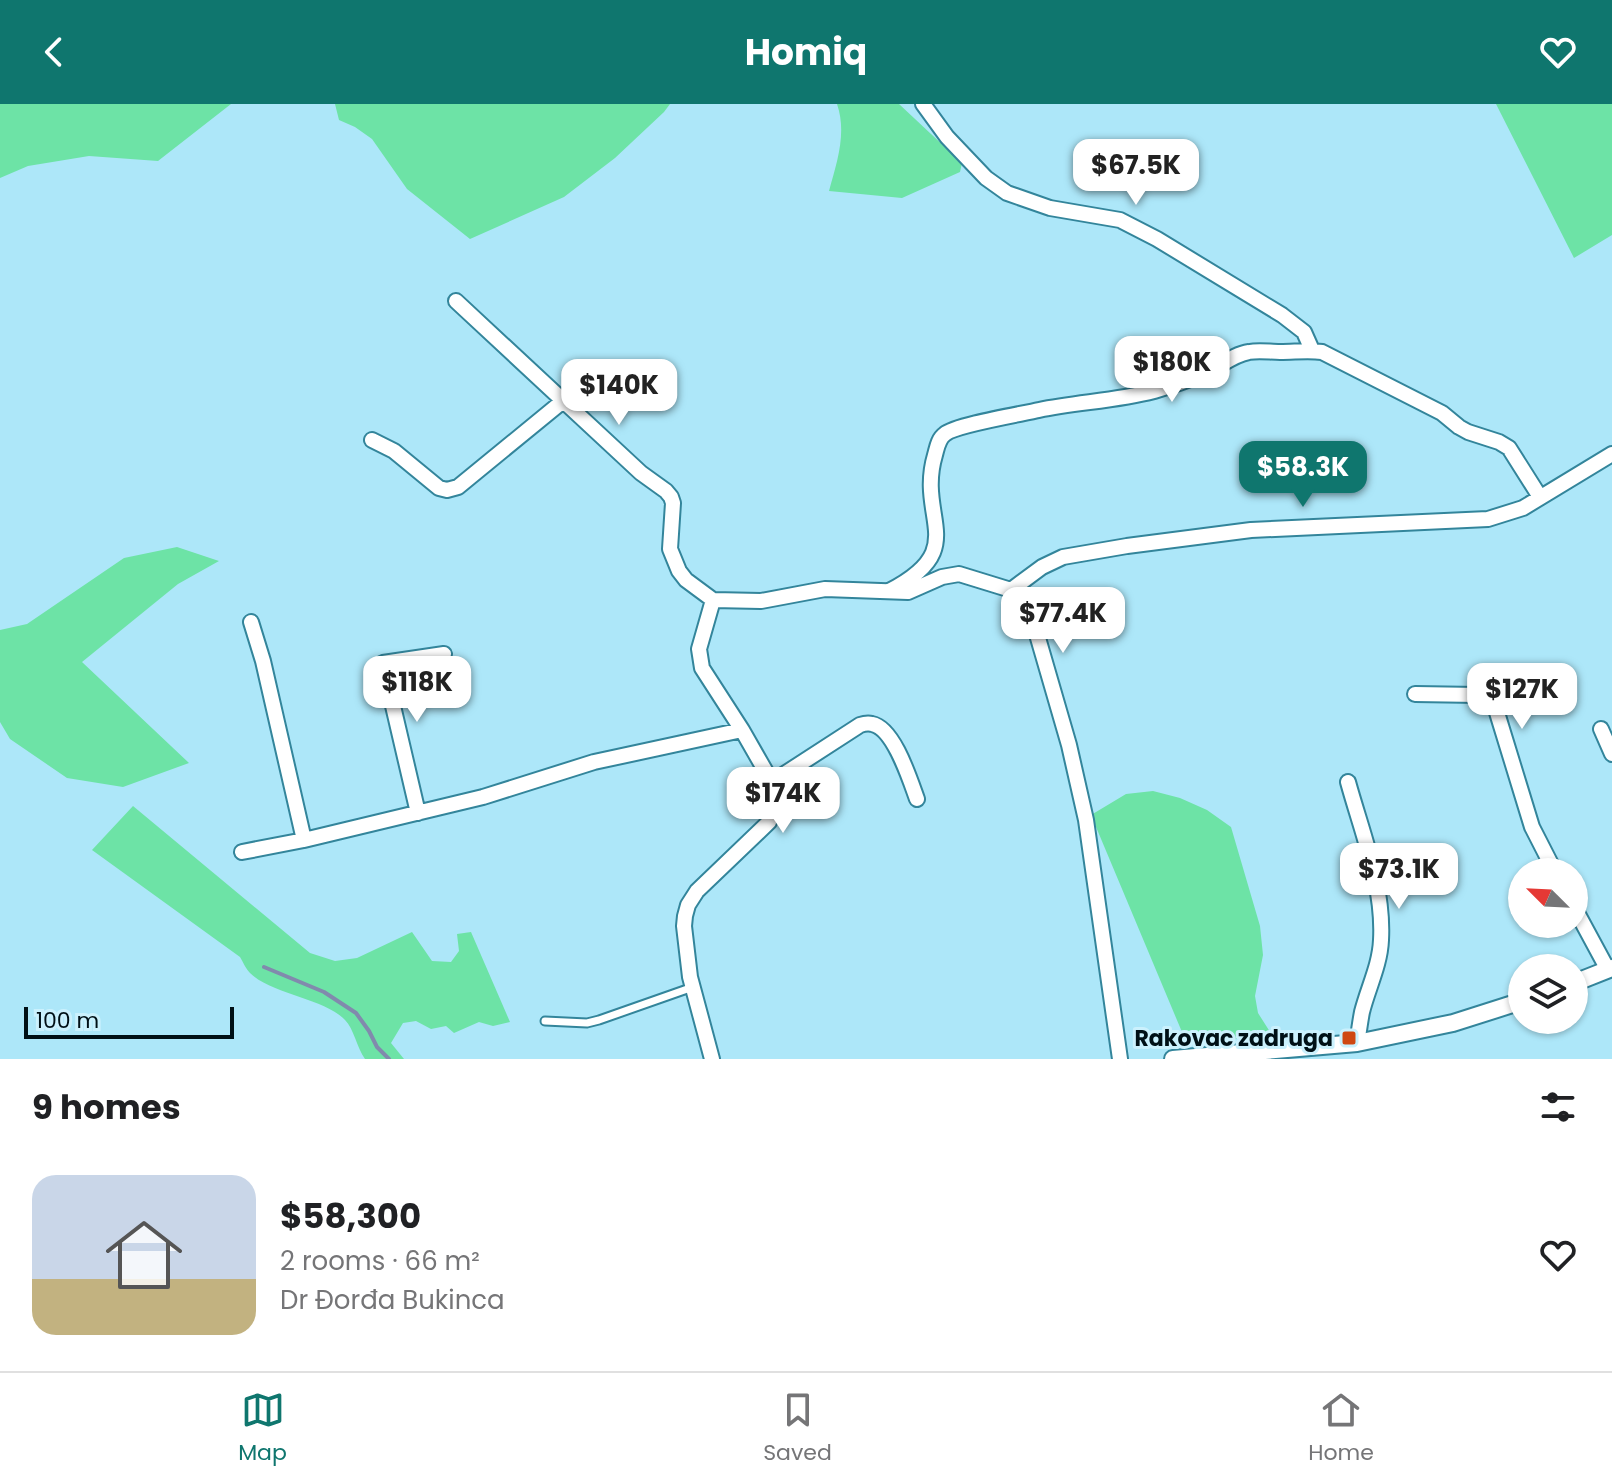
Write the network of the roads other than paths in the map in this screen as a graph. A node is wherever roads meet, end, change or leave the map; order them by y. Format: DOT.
graph roads {
  1 [pos="923,104"];
  2 [pos="456,301"];
  3 [pos="1312,350"];
  4 [pos="563,401"];
  5 [pos="372,440"];
  6 [pos="1612,454"];
  7 [pos="1540,497"];
  8 [pos="1011,590"];
  9 [pos="889,592"];
  10 [pos="713,600"];
  11 [pos="251,622"];
  12 [pos="444,654"];
  13 [pos="1415,694"];
  14 [pos="1601,729"];
  15 [pos="742,730"];
  16 [pos="1612,754"];
  17 [pos="772,782"];
  18 [pos="1348,782"];
  19 [pos="917,799"];
  20 [pos="418,813"];
  21 [pos="304,840"];
  22 [pos="242,852"];
  23 [pos="1548,858"];
  24 [pos="1588,931"];
  25 [pos="1610,969"];
  26 [pos="1588,978"];
  27 [pos="693,986"];
  28 [pos="1508,1005"];
  29 [pos="545,1021"];
  30 [pos="1357,1043"];
  31 [pos="712,1059"];
  32 [pos="1120,1059"];
  33 [pos="1174,1059"];
  1 -- 3 [label="street"];
  2 -- 4 [label="street"];
  3 -- 7 [label="street"];
  3 -- 9 [label="street"];
  4 -- 5 [label="street"];
  4 -- 10 [label="street"];
  6 -- 7 [label="street"];
  7 -- 8 [label="street"];
  8 -- 9 [label="street"];
  8 -- 32 [label="street"];
  9 -- 10 [label="street"];
  10 -- 15 [label="street"];
  11 -- 21 [label="street"];
  12 -- 20 [label="street"];
  13 -- 23 [label="street"];
  14 -- 16 [label="street"];
  15 -- 17 [label="street"];
  15 -- 20 [label="street"];
  17 -- 19 [label="street"];
  17 -- 27 [label="street"];
  18 -- 30 [label="street"];
  20 -- 21 [label="street"];
  21 -- 22 [label="street"];
  24 -- 25 [label="street"];
  25 -- 26 [label="street"];
  27 -- 29 [label="lane"];
  27 -- 31 [label="street"];
  28 -- 30 [label="street"];
  30 -- 33 [label="street"];
}
